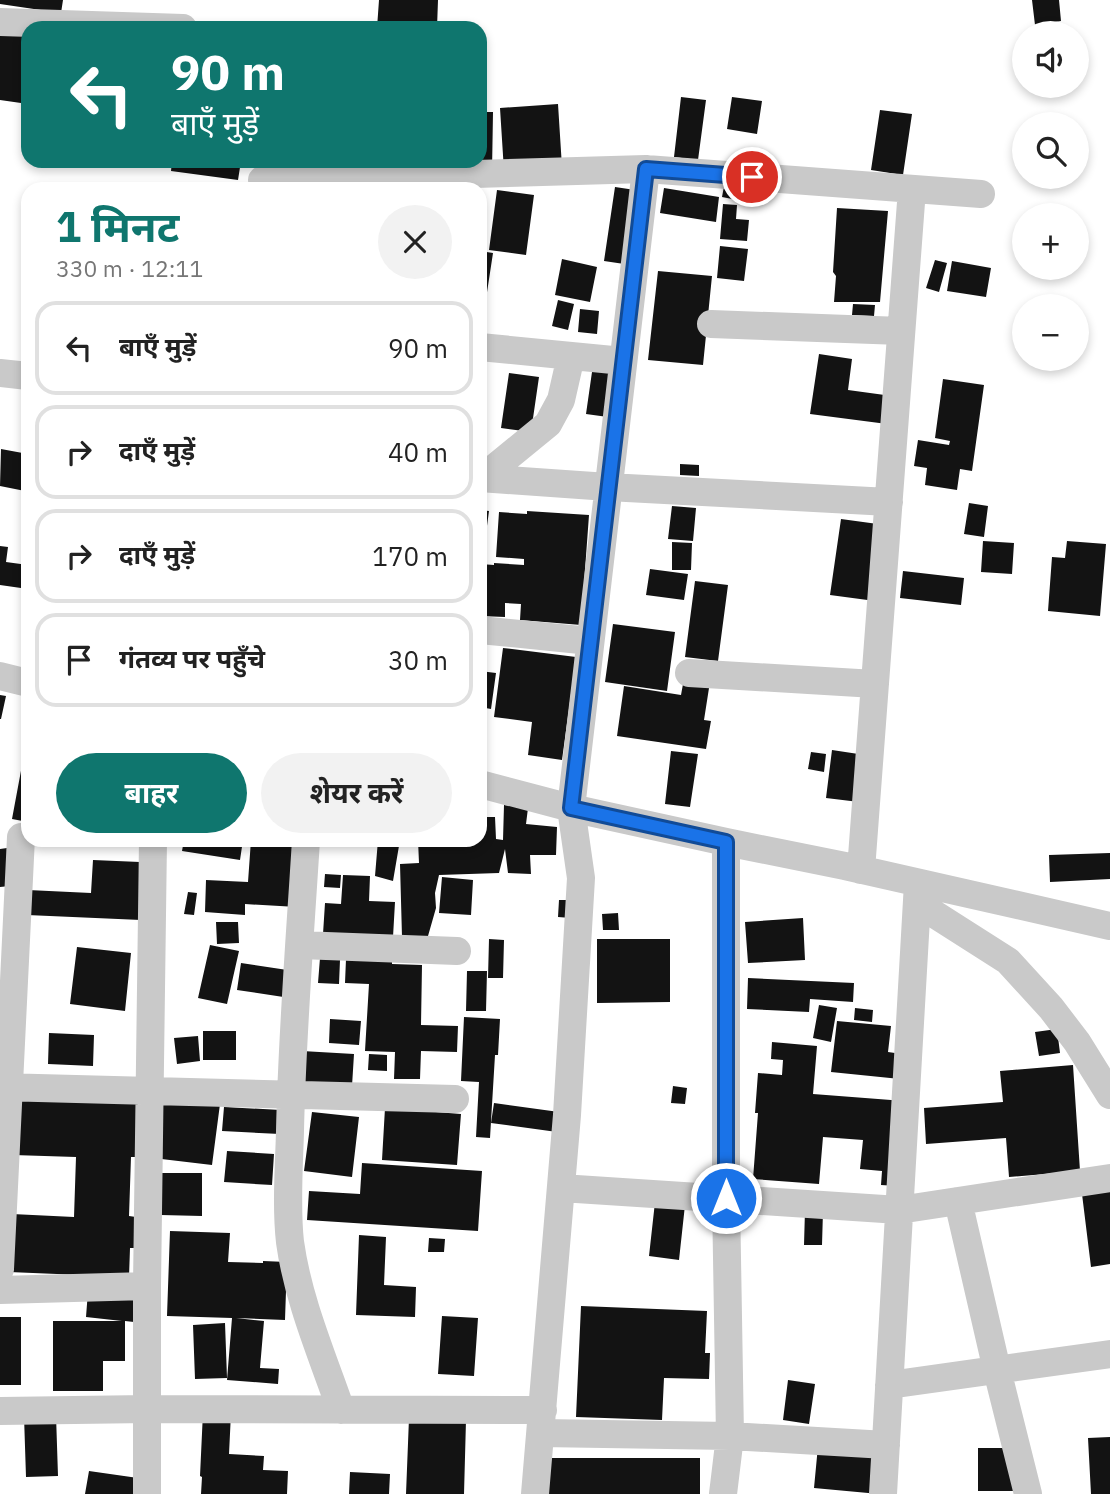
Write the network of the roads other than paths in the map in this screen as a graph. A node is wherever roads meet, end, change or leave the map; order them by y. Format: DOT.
graph roads {
  1 [pos="0,22"];
  2 [pos="21,23"];
  3 [pos="646,169"];
  4 [pos="262,177"];
  5 [pos="375,182"];
  6 [pos="416,182"];
  7 [pos="912,189"];
  8 [pos="981,194"];
  9 [pos="711,324"];
  10 [pos="901,331"];
  11 [pos="487,348"];
  12 [pos="571,356"];
  13 [pos="623,361"];
  14 [pos="0,373"];
  15 [pos="21,375"];
  16 [pos="487,473"];
  17 [pos="487,478"];
  18 [pos="608,487"];
  19 [pos="888,502"];
  20 [pos="487,631"];
  21 [pos="590,641"];
  22 [pos="689,673"];
  23 [pos="0,677"];
  24 [pos="21,682"];
  25 [pos="875,684"];
  26 [pos="487,786"];
  27 [pos="571,808"];
  28 [pos="16,835"];
  29 [pos="726,842"];
  30 [pos="153,847"];
  31 [pos="306,847"];
  32 [pos="862,870"];
  33 [pos="917,893"];
  34 [pos="1110,926"];
  35 [pos="300,946"];
  36 [pos="457,951"];
  37 [pos="5,1087"];
  38 [pos="150,1091"];
  39 [pos="291,1095"];
  40 [pos="1110,1095"];
  41 [pos="455,1099"];
  42 [pos="1110,1178"];
  43 [pos="561,1188"];
  44 [pos="726,1198"];
  45 [pos="958,1201"];
  46 [pos="899,1210"];
  47 [pos="0,1269"];
  48 [pos="147,1286"];
  49 [pos="0,1290"];
  50 [pos="1110,1354"];
  51 [pos="997,1370"];
  52 [pos="889,1385"];
  53 [pos="148,1409"];
  54 [pos="341,1410"];
  55 [pos="0,1411"];
  56 [pos="542,1422"];
  57 [pos="730,1436"];
  58 [pos="886,1445"];
  59 [pos="147,1494"];
  60 [pos="535,1494"];
  61 [pos="723,1494"];
  62 [pos="883,1494"];
  63 [pos="1028,1494"];
  1 -- 2 [label="street"];
  3 -- 6 [label="street"];
  3 -- 7 [label="street"];
  3 -- 13 [label="street"];
  4 -- 5 [label="street"];
  7 -- 8 [label="street"];
  7 -- 10 [label="street"];
  9 -- 10 [label="street"];
  10 -- 19 [label="street"];
  11 -- 12 [label="street"];
  12 -- 13 [label="street"];
  12 -- 16 [label="street"];
  13 -- 18 [label="street"];
  14 -- 15 [label="street"];
  17 -- 18 [label="street"];
  18 -- 19 [label="street"];
  18 -- 21 [label="street"];
  19 -- 25 [label="street"];
  20 -- 21 [label="street"];
  21 -- 27 [label="street"];
  22 -- 25 [label="street"];
  23 -- 24 [label="street"];
  25 -- 32 [label="street"];
  26 -- 27 [label="street"];
  27 -- 29 [label="street"];
  27 -- 43 [label="street"];
  28 -- 37 [label="street"];
  29 -- 32 [label="street"];
  29 -- 44 [label="street"];
  30 -- 38 [label="street"];
  31 -- 35 [label="street"];
  32 -- 33 [label="street"];
  33 -- 34 [label="street"];
  33 -- 40 [label="street"];
  33 -- 46 [label="street"];
  35 -- 36 [label="street"];
  35 -- 39 [label="street"];
  37 -- 38 [label="street"];
  37 -- 47 [label="street"];
  38 -- 39 [label="street"];
  38 -- 48 [label="street"];
  39 -- 41 [label="street"];
  39 -- 54 [label="street"];
  42 -- 45 [label="street"];
  43 -- 44 [label="street"];
  43 -- 56 [label="street"];
  44 -- 46 [label="street"];
  44 -- 57 [label="street"];
  45 -- 46 [label="street"];
  45 -- 51 [label="street"];
  46 -- 52 [label="street"];
  48 -- 49 [label="street"];
  48 -- 53 [label="street"];
  50 -- 51 [label="street"];
  51 -- 52 [label="street"];
  51 -- 63 [label="street"];
  52 -- 58 [label="street"];
  53 -- 54 [label="street"];
  53 -- 55 [label="street"];
  53 -- 59 [label="street"];
  54 -- 56 [label="street"];
  56 -- 57 [label="street"];
  56 -- 60 [label="street"];
  57 -- 58 [label="street"];
  57 -- 61 [label="street"];
  58 -- 62 [label="street"];
}
